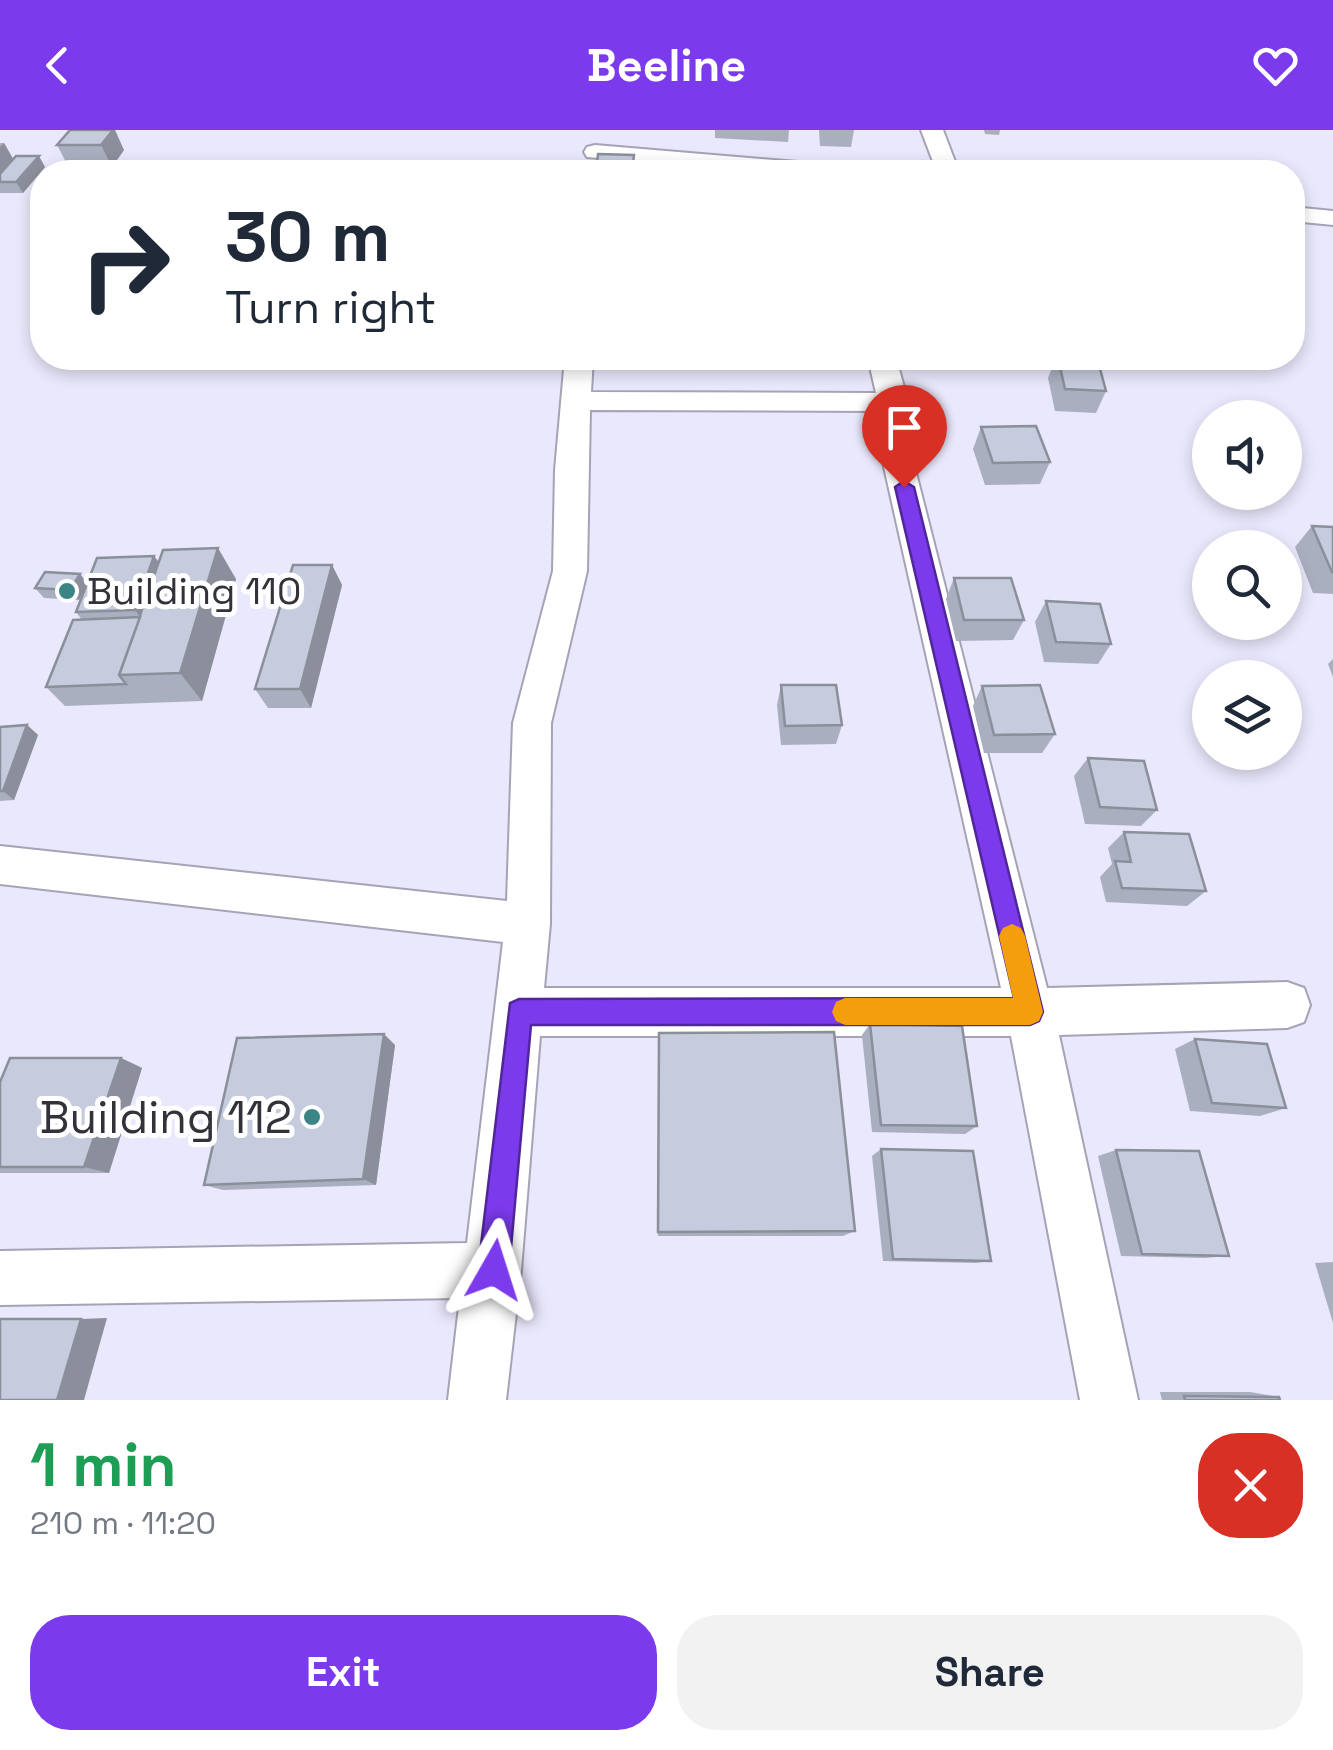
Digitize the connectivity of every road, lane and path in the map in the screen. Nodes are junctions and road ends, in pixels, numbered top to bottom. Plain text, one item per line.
1 (932, 130) edge
2 (595, 151) edge
3 (703, 160) edge
4 (943, 160) edge
5 (1305, 215) edge
6 (1333, 218) edge
7 (578, 370) edge
8 (885, 370) edge
9 (575, 401) junction
10 (893, 402) junction
11 (0, 865) edge
12 (528, 924) junction
13 (1287, 1005) dead end
14 (519, 1012) junction
15 (1030, 1012) junction
16 (494, 1270) junction
17 (0, 1278) edge
18 (477, 1400) edge
19 (1108, 1400) edge

1 - 4 street
2 - 3 street
5 - 6 street
7 - 9 street
8 - 10 street
9 - 10 street
9 - 12 street
10 - 15 street
11 - 12 street
12 - 14 street
13 - 15 street
14 - 15 street
14 - 16 street
15 - 19 street
16 - 17 street
16 - 18 street

